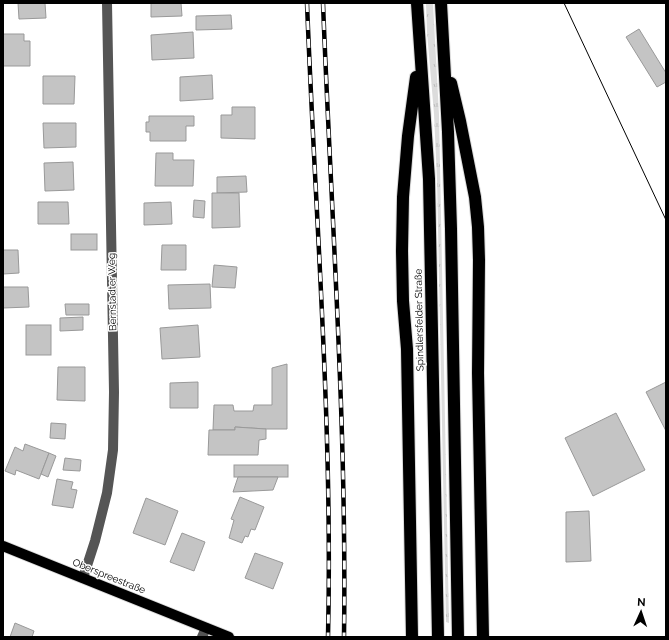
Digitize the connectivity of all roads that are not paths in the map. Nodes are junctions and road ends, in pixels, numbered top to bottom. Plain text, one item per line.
1 (107, 3) edge
2 (417, 3) edge
3 (441, 3) edge
4 (420, 52) junction
5 (444, 53) junction
6 (3, 546) edge
7 (83, 578) junction
8 (204, 632) edge
9 (438, 632) edge
10 (458, 634) edge
11 (213, 637) edge
12 (229, 637) edge
13 (412, 637) edge
14 (483, 637) edge

1 - 7 street, Bernstadter Weg
2 - 4 highway, Spindlersfelder Straße
3 - 5 highway
4 - 9 highway, Spindlersfelder Straße
4 - 13 highway
5 - 10 highway
5 - 14 highway
6 - 7 main road, Oberspreestraße
7 - 8 main road, Oberspreestraße
8 - 11 main road
8 - 12 main road, Oberspreestraße

